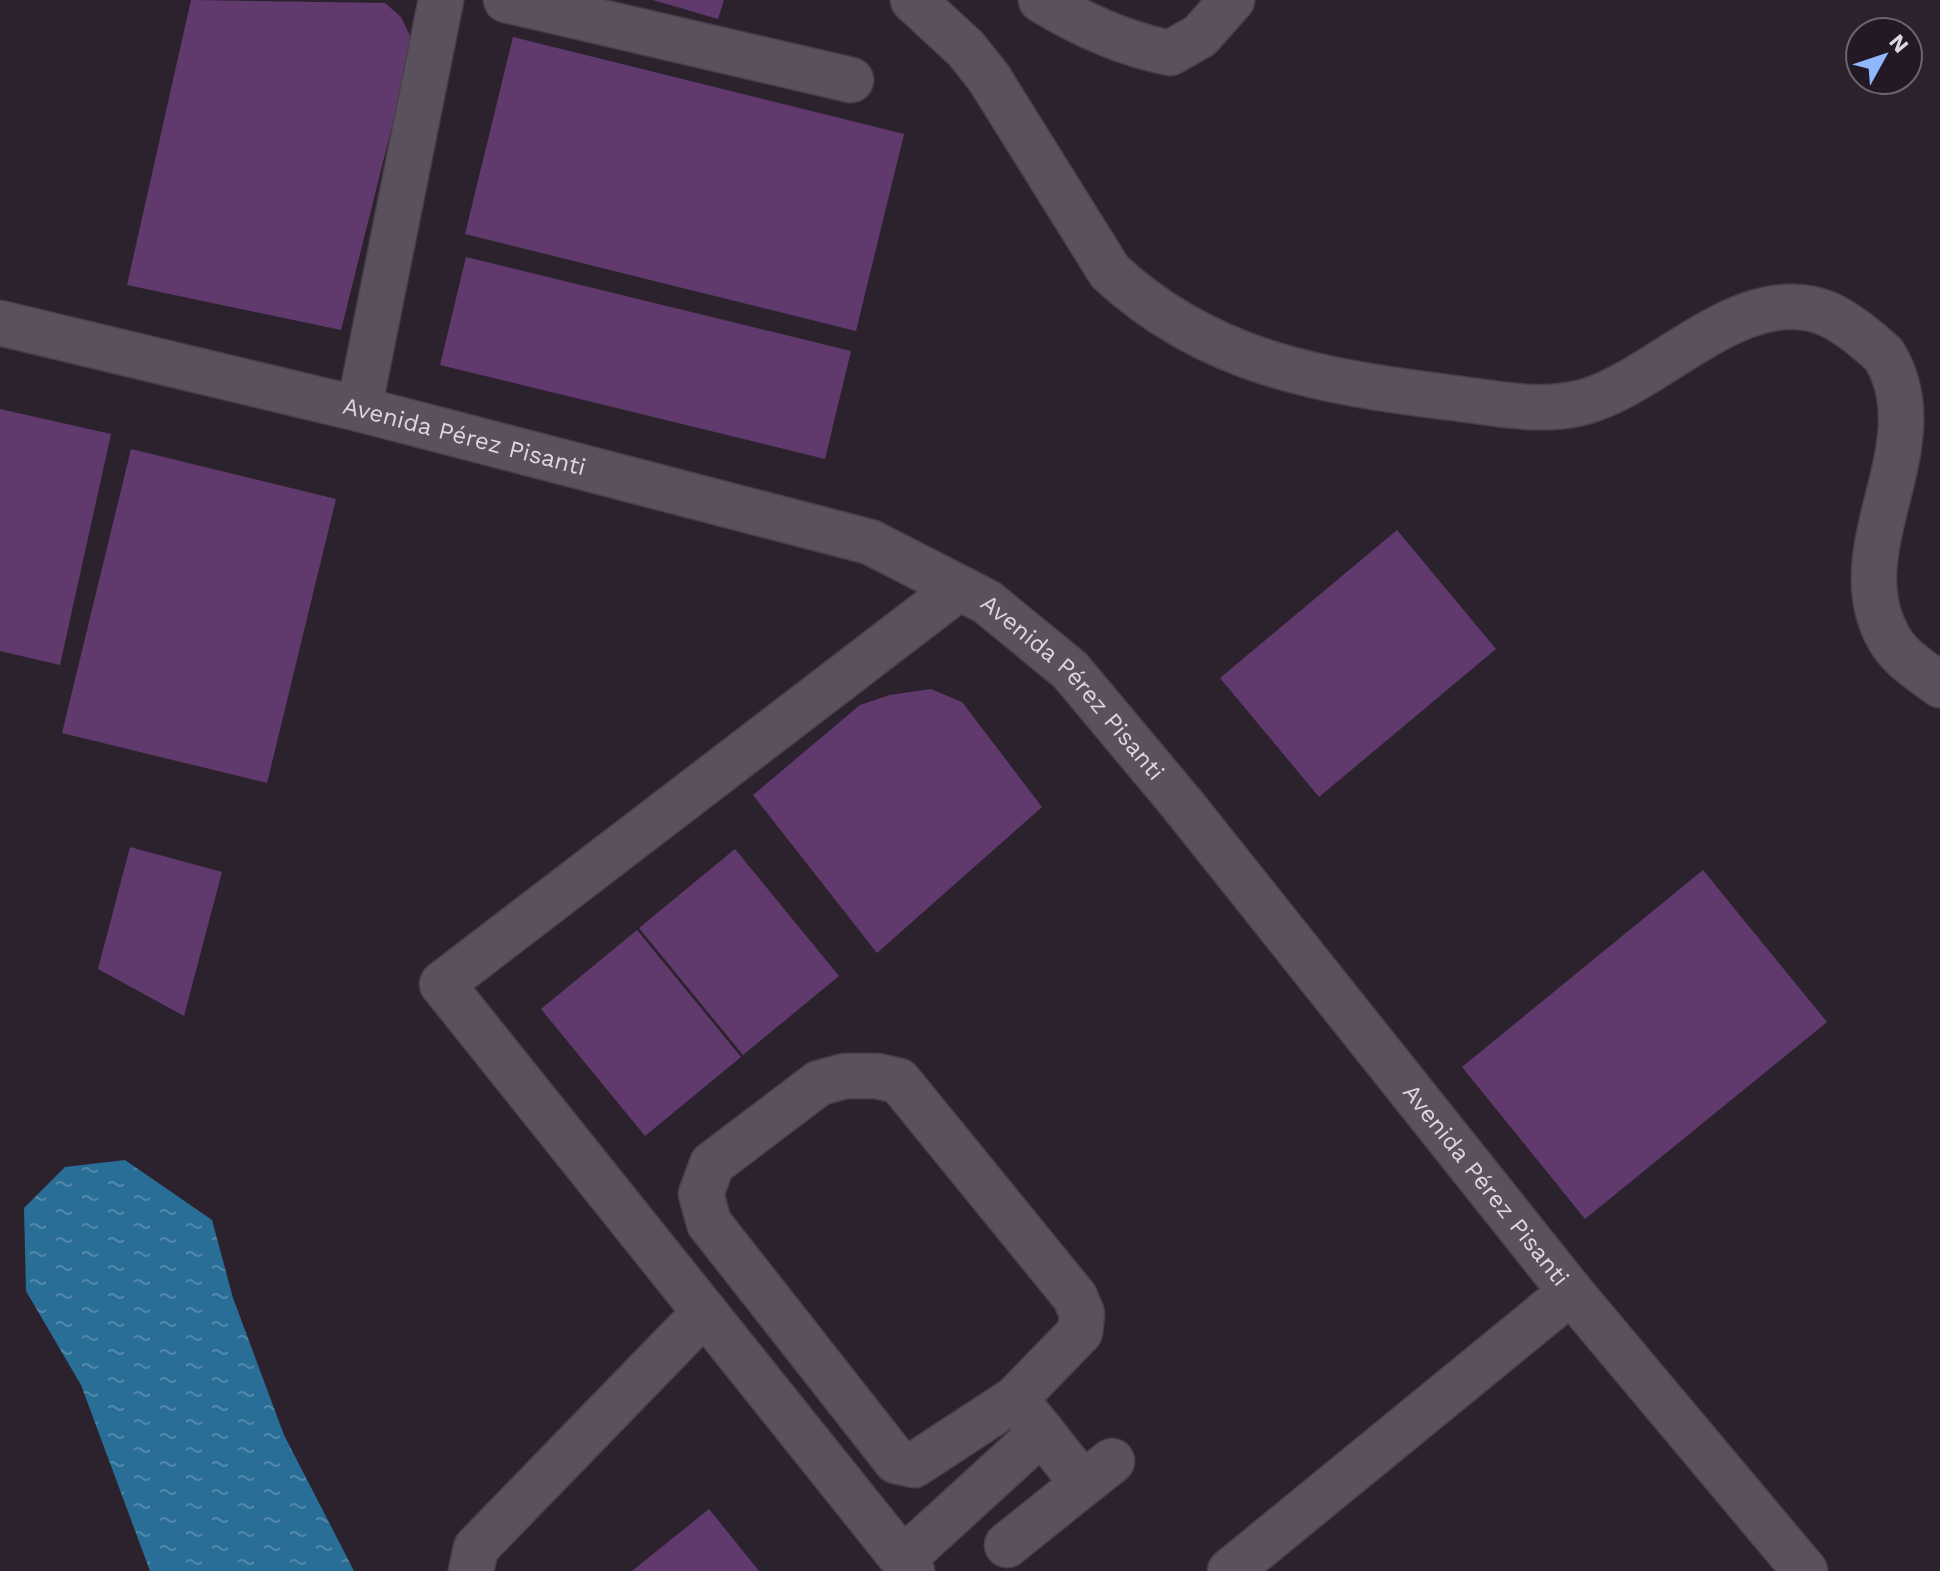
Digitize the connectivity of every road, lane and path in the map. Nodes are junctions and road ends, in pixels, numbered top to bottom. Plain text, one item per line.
1 (441, 0) edge
2 (506, 0) edge
3 (913, 0) edge
4 (1041, 0) edge
5 (1232, 0) edge
6 (851, 80) dead end
7 (0, 323) edge
8 (359, 409) junction
9 (959, 588) junction
10 (1940, 685) edge
11 (1571, 1292) junction
12 (705, 1312) junction
13 (1015, 1399) junction
14 (1042, 1432) junction
15 (1007, 1545) dead end
16 (907, 1565) edge
17 (471, 1571) edge
18 (1230, 1571) edge
19 (1805, 1571) edge

1 - 8 street
2 - 6 street
3 - 10 street
4 - 5 street
7 - 8 street, Avenida Pérez Pisanti
8 - 9 street, Avenida Pérez Pisanti
9 - 11 street, Avenida Pérez Pisanti
9 - 12 street
11 - 18 street
11 - 19 street, Avenida Pérez Pisanti
12 - 16 street
12 - 17 street
13 - 13 street
13 - 14 street
14 - 15 street
14 - 16 street

